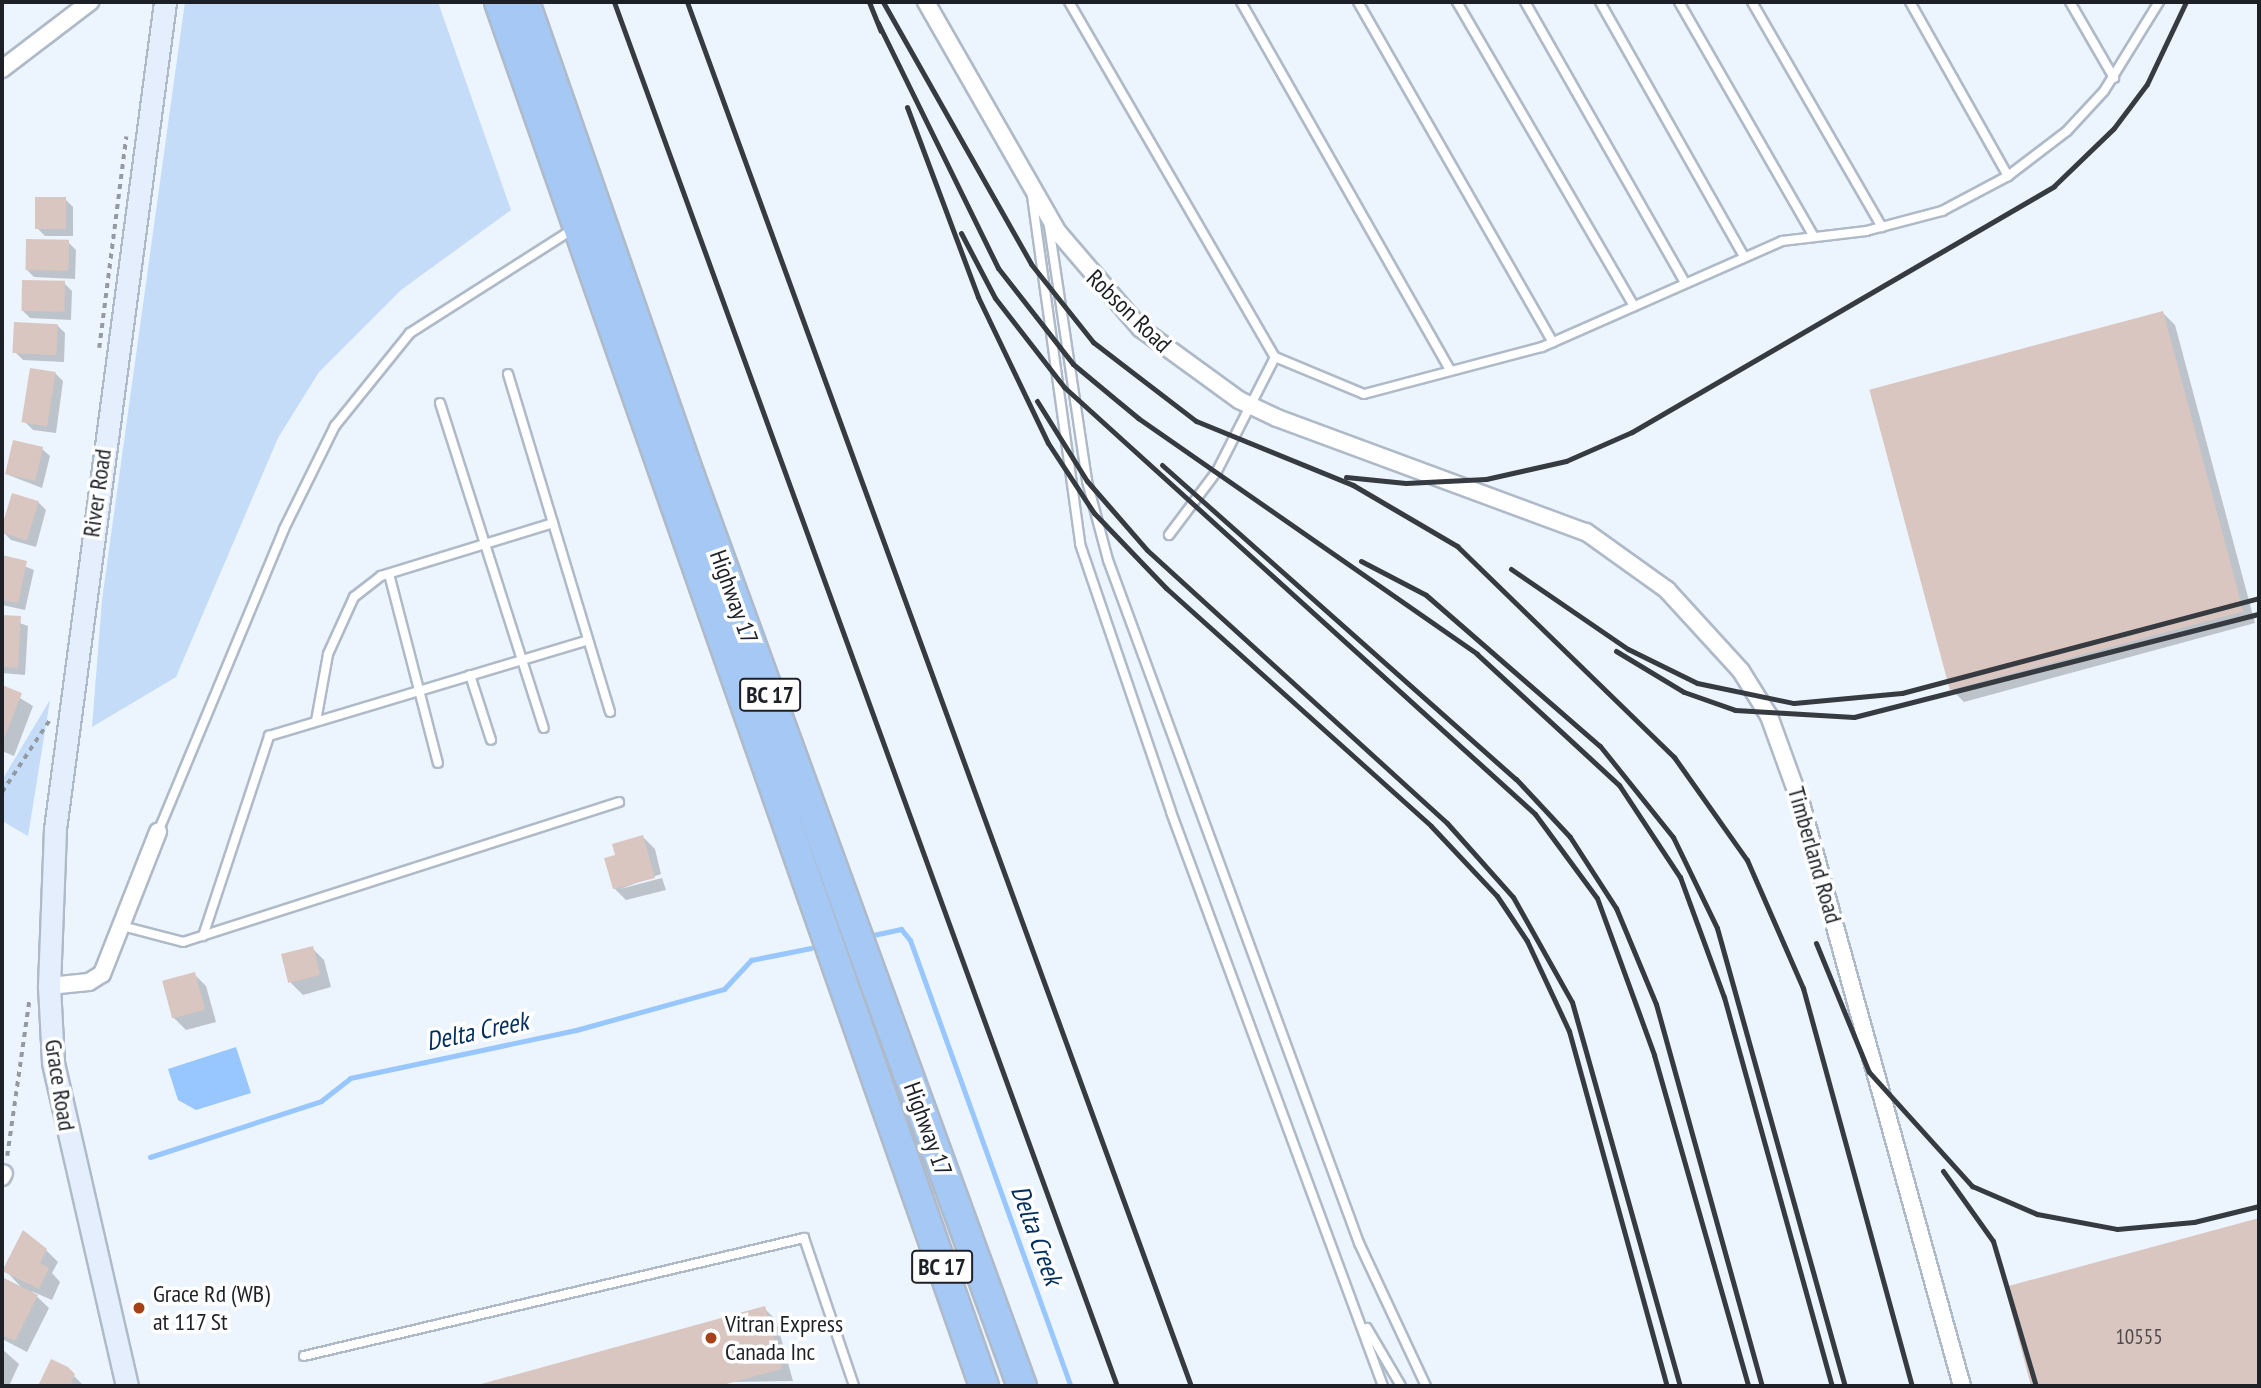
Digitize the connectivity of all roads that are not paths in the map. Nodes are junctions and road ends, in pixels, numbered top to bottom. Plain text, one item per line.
1 (90, 2) edge
2 (165, 2) edge
3 (499, 2) edge
4 (526, 2) edge
5 (926, 2) edge
6 (1069, 2) edge
7 (1241, 2) edge
8 (1359, 2) edge
9 (1457, 2) edge
10 (1525, 2) edge
11 (1600, 2) edge
12 (1679, 2) edge
13 (1752, 2) edge
14 (1909, 2) edge
15 (2070, 2) edge
16 (2158, 2) edge
17 (2, 69) edge
18 (2113, 78) junction
19 (2008, 176) junction
20 (1031, 186) junction
21 (1048, 214) junction
22 (576, 227) junction
23 (1882, 227) junction
24 (1814, 237) junction
25 (1744, 257) junction
26 (1685, 282) junction
27 (1634, 306) junction
28 (1553, 342) junction
29 (1275, 357) junction
30 (1449, 368) junction
31 (508, 374) dead end
32 (440, 403) dead end
33 (1249, 405) junction
34 (1455, 481) joint
35 (553, 523) junction
36 (1169, 535) dead end
37 (485, 544) junction
38 (389, 574) junction
39 (588, 639) junction
40 (522, 659) junction
41 (470, 675) junction
42 (423, 689) junction
43 (610, 712) dead end
44 (316, 721) junction
45 (544, 728) dead end
46 (491, 740) dead end
47 (438, 763) dead end
48 (619, 802) dead end
49 (158, 832) joint
50 (122, 926) junction
51 (203, 936) junction
52 (50, 986) junction
53 (1360, 1315) junction
54 (303, 1356) dead end
55 (127, 1386) edge
56 (854, 1386) edge
57 (984, 1386) edge
58 (1022, 1386) edge
59 (1383, 1386) edge
60 (1401, 1386) edge
61 (1426, 1386) edge
62 (1962, 1386) edge

1 - 17 street
2 - 52 street, River Road
3 - 22 highway, Highway 17 / BC 17
4 - 58 highway, Highway 17 / BC 17
5 - 20 street, Robson Road
6 - 29 lane
7 - 30 lane
8 - 28 lane
9 - 27 lane
10 - 26 lane
11 - 25 lane
12 - 24 lane
13 - 23 lane
14 - 19 lane
15 - 18 lane
16 - 18 lane
18 - 19 lane
19 - 23 lane
20 - 21 street, Robson Road
20 - 53 lane
21 - 33 street, Robson Road
21 - 61 lane
22 - 49 lane
22 - 57 highway, Highway 17 / BC 17
23 - 24 lane
24 - 25 lane
25 - 26 lane
26 - 27 lane
27 - 28 lane
28 - 30 lane
29 - 30 lane
29 - 33 lane
31 - 35 lane
32 - 37 lane
33 - 34 street, Robson Road
33 - 36 lane
34 - 62 street, Timberland Road
35 - 37 lane
35 - 39 lane
37 - 38 lane
37 - 40 lane
38 - 42 lane
38 - 44 lane
39 - 40 lane
39 - 43 lane
40 - 41 lane
40 - 45 lane
41 - 42 lane
41 - 46 lane
42 - 44 lane
42 - 47 lane
44 - 51 lane
48 - 51 lane
49 - 50 street
50 - 51 lane
50 - 52 street
52 - 55 street, Grace Road
53 - 59 lane
53 - 60 lane
54 - 56 lane

